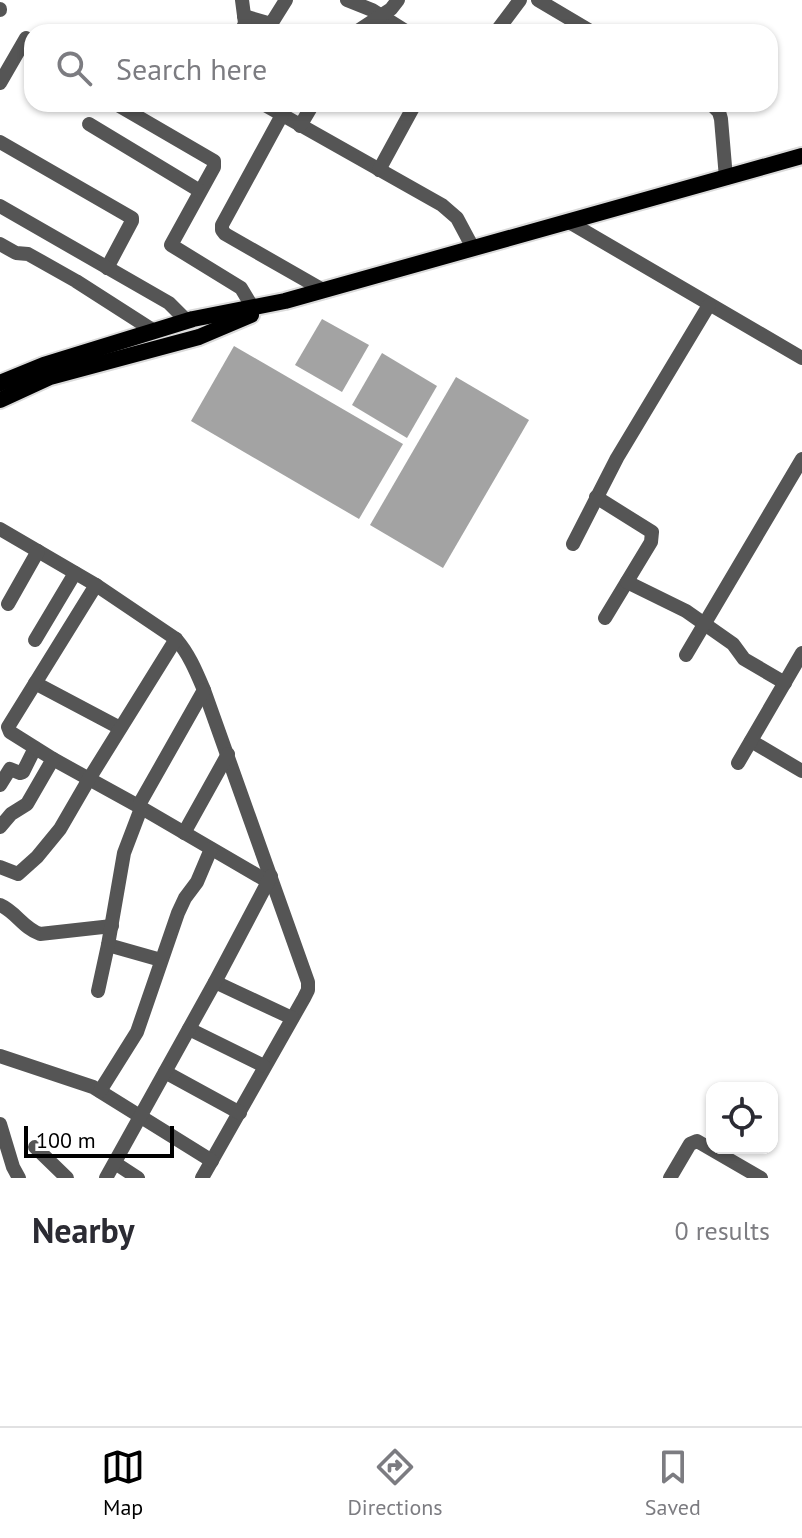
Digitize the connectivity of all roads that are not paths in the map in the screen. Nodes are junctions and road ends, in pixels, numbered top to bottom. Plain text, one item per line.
1 (242, 0) edge
2 (286, 0) edge
3 (347, 0) edge
4 (398, 0) edge
5 (520, 0) edge
6 (538, 0) edge
7 (244, 16) junction
8 (381, 16) junction
9 (245, 24) edge
10 (368, 24) edge
11 (394, 24) edge
12 (502, 24) edge
13 (578, 24) edge
14 (24, 41) edge
15 (0, 83) edge
16 (130, 112) edge
17 (277, 112) edge
18 (308, 112) edge
19 (411, 112) edge
20 (719, 112) edge
21 (282, 115) junction
22 (89, 124) dead end
23 (300, 126) junction
24 (0, 142) edge
25 (802, 156) edge
26 (379, 170) junction
27 (726, 178) junction
28 (200, 191) junction
29 (0, 206) edge
30 (569, 222) junction
31 (0, 244) edge
32 (473, 248) junction
33 (107, 268) junction
34 (323, 290) junction
35 (285, 301) junction
36 (709, 305) junction
37 (253, 308) junction
38 (187, 321) junction
39 (154, 331) junction
40 (802, 358) edge
41 (0, 383) edge
42 (0, 400) edge
43 (802, 459) edge
44 (596, 497) junction
45 (0, 529) edge
46 (573, 544) dead end
47 (38, 551) junction
48 (75, 573) junction
49 (627, 582) junction
50 (96, 585) junction
51 (8, 604) dead end
52 (605, 618) dead end
53 (705, 624) junction
54 (176, 639) junction
55 (35, 640) dead end
56 (802, 653) edge
57 (686, 655) dead end
58 (35, 683) junction
59 (785, 683) junction
60 (204, 690) junction
61 (120, 728) junction
62 (751, 741) junction
63 (35, 748) junction
64 (228, 754) junction
65 (53, 759) junction
66 (738, 763) dead end
67 (802, 771) edge
68 (89, 779) junction
69 (0, 785) edge
70 (140, 807) junction
71 (0, 827) edge
72 (184, 833) junction
73 (211, 849) junction
74 (0, 867) edge
75 (269, 879) junction
76 (0, 905) edge
77 (112, 926) junction
78 (108, 945) junction
79 (161, 960) junction
80 (215, 982) junction
81 (98, 991) dead end
82 (292, 1018) junction
83 (189, 1029) junction
84 (0, 1056) edge
85 (264, 1066) junction
86 (165, 1072) junction
87 (100, 1091) junction
88 (240, 1113) junction
89 (141, 1115) junction
90 (0, 1124) edge
91 (35, 1147) dead end
92 (212, 1161) junction
93 (115, 1163) junction
94 (19, 1178) edge
95 (67, 1178) edge
96 (106, 1178) edge
97 (138, 1178) edge
98 (202, 1178) edge
99 (670, 1178) edge
100 (761, 1178) edge

1 - 7 street
2 - 7 street
3 - 8 street
4 - 8 street
5 - 12 street
6 - 13 street
7 - 9 street
8 - 10 street
8 - 11 street
14 - 15 street
16 - 28 street
17 - 21 street
18 - 23 street
19 - 26 street
20 - 27 street
21 - 23 street
21 - 34 street
22 - 28 street
23 - 26 street
24 - 33 street
25 - 27 main road
26 - 32 street
27 - 30 main road
28 - 37 street
29 - 33 street
30 - 32 main road
30 - 36 street
31 - 39 street
32 - 34 main road
33 - 38 street
34 - 35 main road
35 - 37 main road
35 - 42 main road
36 - 40 street
36 - 44 street
37 - 38 main road
38 - 39 main road
39 - 41 main road
43 - 53 street
44 - 46 street
44 - 49 street
45 - 47 street
47 - 48 street
47 - 51 street
48 - 50 street
48 - 55 street
49 - 52 street
49 - 53 street
50 - 54 street
50 - 58 street
53 - 57 street
53 - 59 street
54 - 60 street
54 - 61 street
56 - 59 street
58 - 61 street
58 - 63 street
59 - 62 street
60 - 64 street
60 - 70 street
61 - 68 street
62 - 66 street
62 - 67 street
63 - 65 street
63 - 69 street
64 - 72 street
64 - 75 street
65 - 68 street
65 - 71 street
68 - 70 street
68 - 74 street
70 - 72 street
70 - 77 street
72 - 73 street
73 - 75 street
73 - 79 street
75 - 80 street
75 - 82 street
76 - 77 street
77 - 78 street
78 - 79 street
78 - 81 street
79 - 87 street
80 - 82 street
80 - 83 street
82 - 85 street
83 - 85 street
83 - 86 street
84 - 87 street
85 - 88 street
86 - 88 street
86 - 89 street
87 - 89 street
88 - 92 street
89 - 92 street
89 - 93 street
90 - 94 street
91 - 95 street
92 - 98 street
93 - 96 street
93 - 97 street
99 - 100 street

